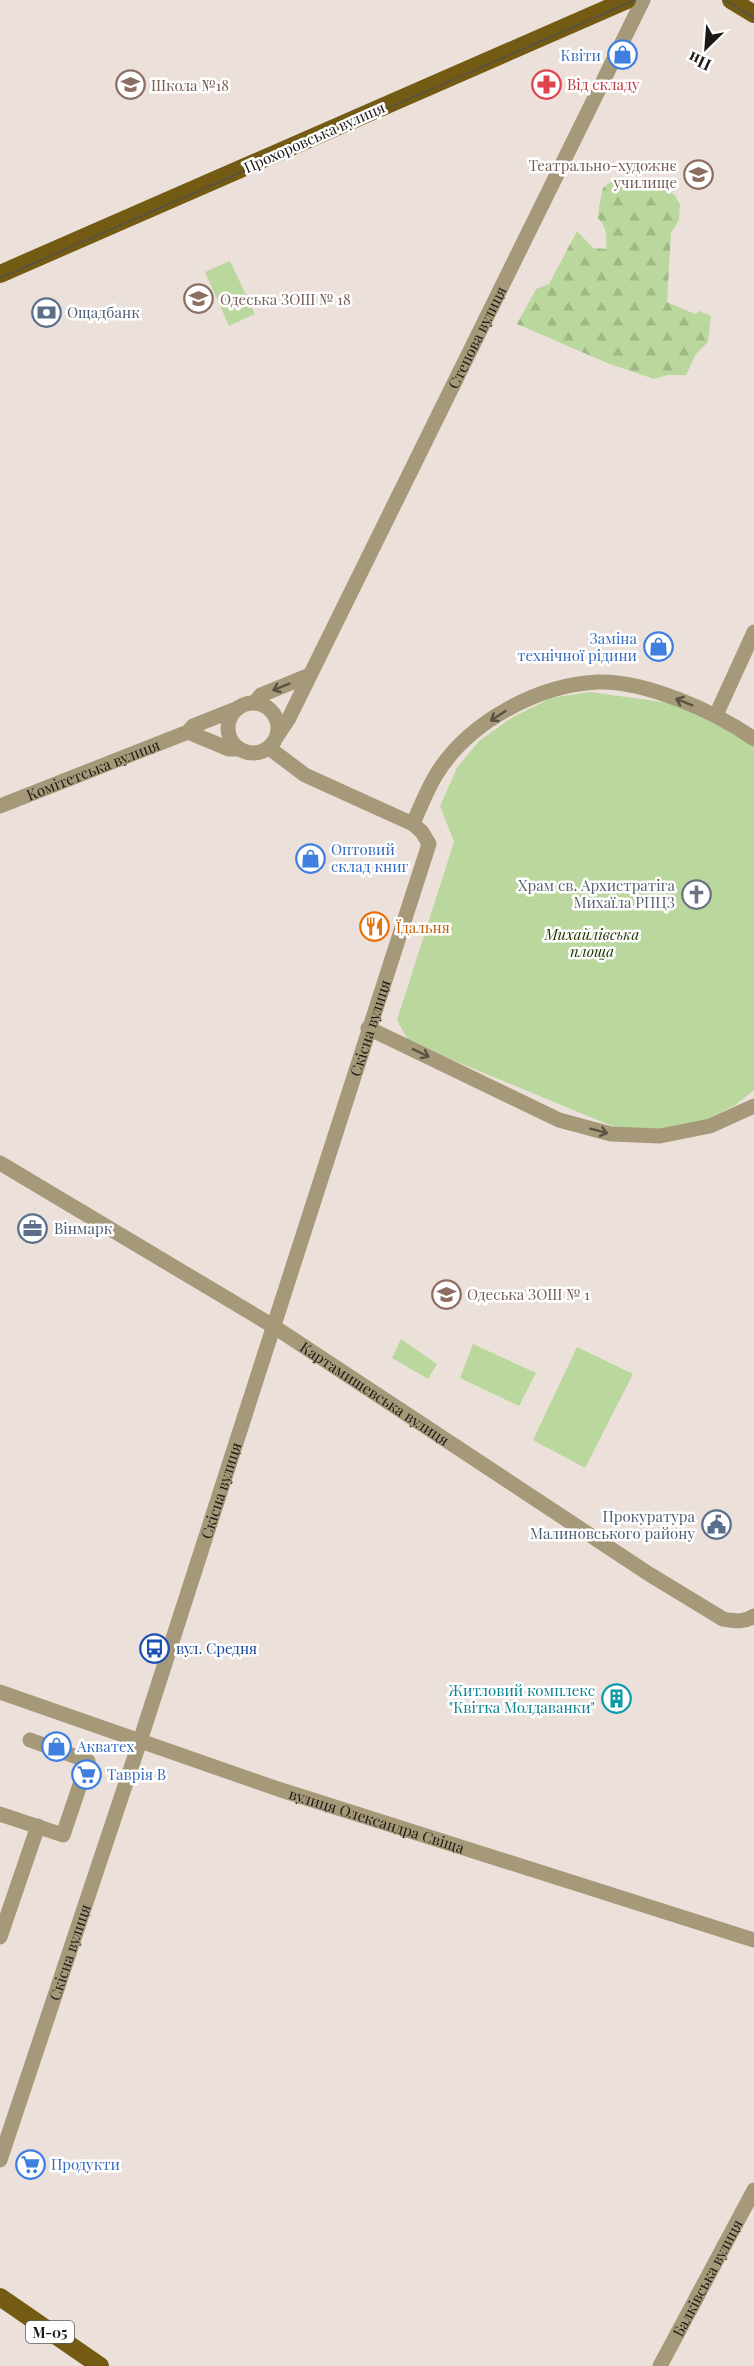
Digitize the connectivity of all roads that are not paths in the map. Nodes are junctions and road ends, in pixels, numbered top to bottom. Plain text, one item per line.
1 (627, 0) edge
2 (643, 0) edge
3 (731, 0) edge
4 (754, 14) edge
5 (0, 274) edge
6 (754, 632) edge
7 (310, 675) junction
8 (255, 702) junction
9 (236, 709) junction
10 (716, 715) junction
11 (188, 732) junction
12 (754, 739) edge
13 (273, 742) junction
14 (239, 749) junction
15 (0, 806) edge
16 (413, 824) junction
17 (368, 1028) junction
18 (754, 1106) edge
19 (0, 1163) edge
20 (273, 1326) junction
21 (751, 1618) edge
22 (0, 1692) edge
23 (30, 1740) dead end
24 (140, 1741) junction
25 (1, 1817) edge
26 (38, 1826) junction
27 (0, 1937) edge
28 (754, 1940) edge
29 (0, 2160) edge
30 (754, 2190) edge
31 (0, 2297) edge
32 (100, 2366) edge
33 (660, 2366) edge

1 - 5 main road, Прохоровська вулиця
2 - 7 street, Степова вулиця
3 - 4 main road
6 - 10 street
7 -> 8 street
7 - 13 street, Степова вулиця
8 - 9 street
8 - 13 street
9 - 11 street, Комітетська вулиця
9 - 14 street
10 - 12 street
10 -> 16 street
11 - 14 street
11 - 15 street, Комітетська вулиця
13 - 14 street
13 - 16 street
16 - 17 street, Cкісна вулиця
17 -> 18 street
17 - 20 street, Cкісна вулиця
19 - 20 street, Картамишевська вулиця
20 - 21 street, Картамишевська вулиця
20 - 24 street, Cкісна вулиця
22 - 24 street, вулиця Олександра Свіща
23 - 26 street
24 - 28 street, вулиця Олександра Свіща
24 - 29 street, Cкісна вулиця
25 - 26 street
26 - 27 street
30 - 33 street, Балківська вулиця
31 - 32 main road, М-05

